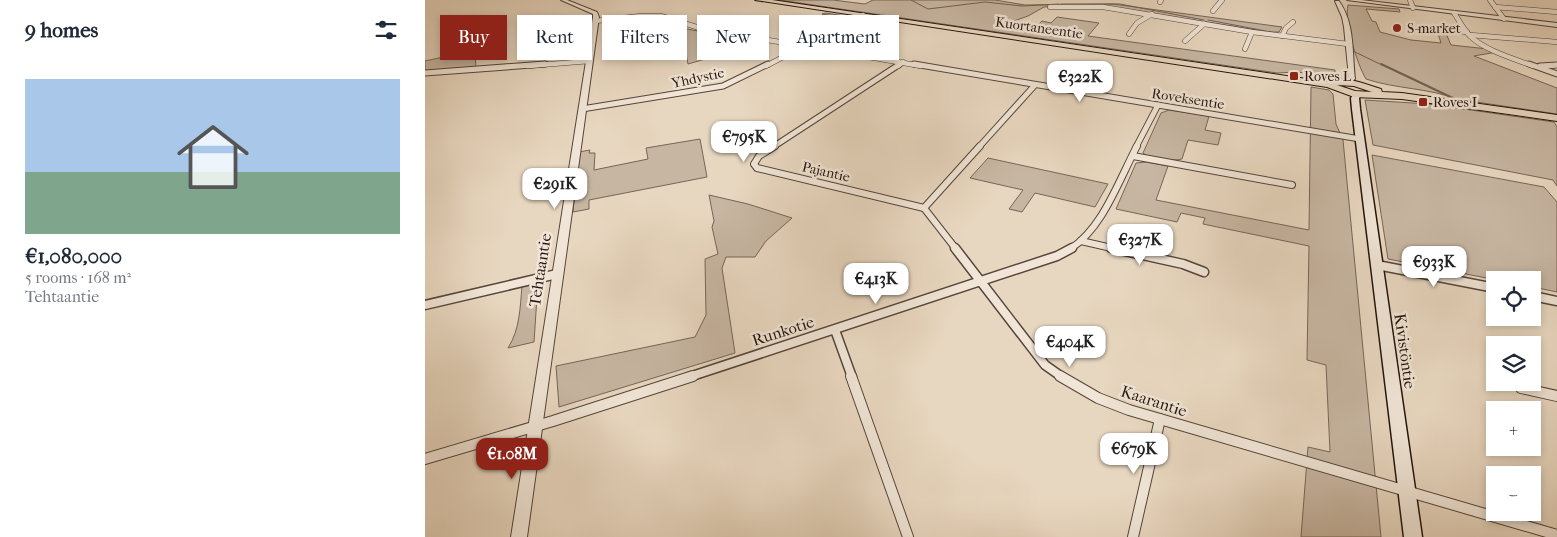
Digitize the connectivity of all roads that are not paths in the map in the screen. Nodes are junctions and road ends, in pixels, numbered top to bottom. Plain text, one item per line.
1 (563, 0) edge
2 (758, 0) edge
3 (1222, 0) edge
4 (1410, 0) edge
5 (1490, 0) edge
6 (1334, 1) edge
7 (1347, 3) edge
8 (1050, 7) dead end
9 (1495, 7) junction
10 (1413, 8) junction
11 (1213, 11) dead end
12 (1557, 12) edge
13 (1454, 13) junction
14 (1152, 14) junction
15 (856, 15) edge
16 (1504, 19) junction
17 (595, 21) junction
18 (899, 21) edge
19 (1293, 22) dead end
20 (1204, 24) junction
21 (1557, 25) edge
22 (1425, 28) dead end
23 (1252, 32) junction
24 (1129, 34) dead end
25 (1469, 34) junction
26 (1282, 36) junction
27 (1185, 41) dead end
28 (779, 42) edge
29 (1557, 42) edge
30 (1348, 44) junction
31 (1245, 49) dead end
32 (779, 59) edge
33 (891, 60) edge
34 (589, 61) junction
35 (903, 62) junction
36 (1557, 65) edge
37 (1538, 66) junction
38 (1351, 68) junction
39 (425, 73) edge
40 (1557, 74) edge
41 (1035, 85) junction
42 (1344, 86) junction
43 (1364, 91) junction
44 (1158, 106) junction
45 (582, 109) junction
46 (1356, 109) junction
47 (1557, 118) edge
48 (1360, 139) junction
49 (1133, 156) junction
50 (1292, 185) dead end
51 (924, 208) junction
52 (1081, 241) junction
53 (1377, 265) junction
54 (1204, 272) dead end
55 (557, 274) junction
56 (982, 282) junction
57 (1486, 286) edge
58 (1541, 298) edge
59 (1557, 301) edge
60 (425, 305) edge
61 (835, 330) junction
62 (1534, 391) edge
63 (1557, 396) edge
64 (1160, 419) junction
65 (535, 427) junction
66 (425, 459) edge
67 (1408, 492) junction
68 (1557, 535) edge
69 (519, 537) edge
70 (908, 537) edge
71 (1133, 537) edge
72 (1413, 537) edge

1 - 17 street
2 - 15 highway, Kuortaneentie
3 - 11 street
4 - 10 street
5 - 9 street
6 - 7 street
7 - 10 street
7 - 30 street
8 - 14 street
9 - 12 street
9 - 16 street
10 - 13 street
13 - 16 street
13 - 25 street
14 - 20 street
14 - 24 street
16 - 21 street
17 - 28 street, Roveksentie
17 - 34 street, Tehtaantie
18 - 42 highway, Kuortaneentie
19 - 26 street
20 - 23 street
20 - 27 street
22 - 25 street
23 - 26 street
23 - 31 street
25 - 29 street
25 - 37 street
26 - 30 street
30 - 38 street
32 - 45 street, Yhdystie
33 - 35 street, Roveksentie
34 - 39 street
34 - 45 street, Tehtaantie
35 - 41 street, Roveksentie
35 - 51 street, Pajantie
36 - 37 street
37 - 40 street
38 - 42 street
38 - 43 street
41 - 44 street, Roveksentie
41 - 51 street
42 - 43 highway, Kuortaneentie
42 - 46 main road, Kivistöntie
43 - 46 main road, Kivistöntie
43 - 47 highway
44 - 48 street, Roveksentie
44 - 49 street, Runkotie
45 - 55 street, Tehtaantie
46 - 48 main road, Kivistöntie
48 - 53 main road, Kivistöntie
49 - 50 street
49 - 52 street, Runkotie
51 - 56 street, Kaarantie
52 - 54 street
52 - 56 street, Runkotie
53 - 57 street
53 - 67 main road, Kivistöntie
55 - 60 street
55 - 65 street, Tehtaantie
56 - 61 street, Runkotie
56 - 64 street, Kaarantie
58 - 59 street
61 - 65 street, Runkotie
61 - 70 street
62 - 63 street
64 - 67 street, Kaarantie
64 - 71 street
65 - 66 street, Runkotie
65 - 69 street, Tehtaantie
67 - 68 street, Kaarantie
67 - 72 main road, Kivistöntie

